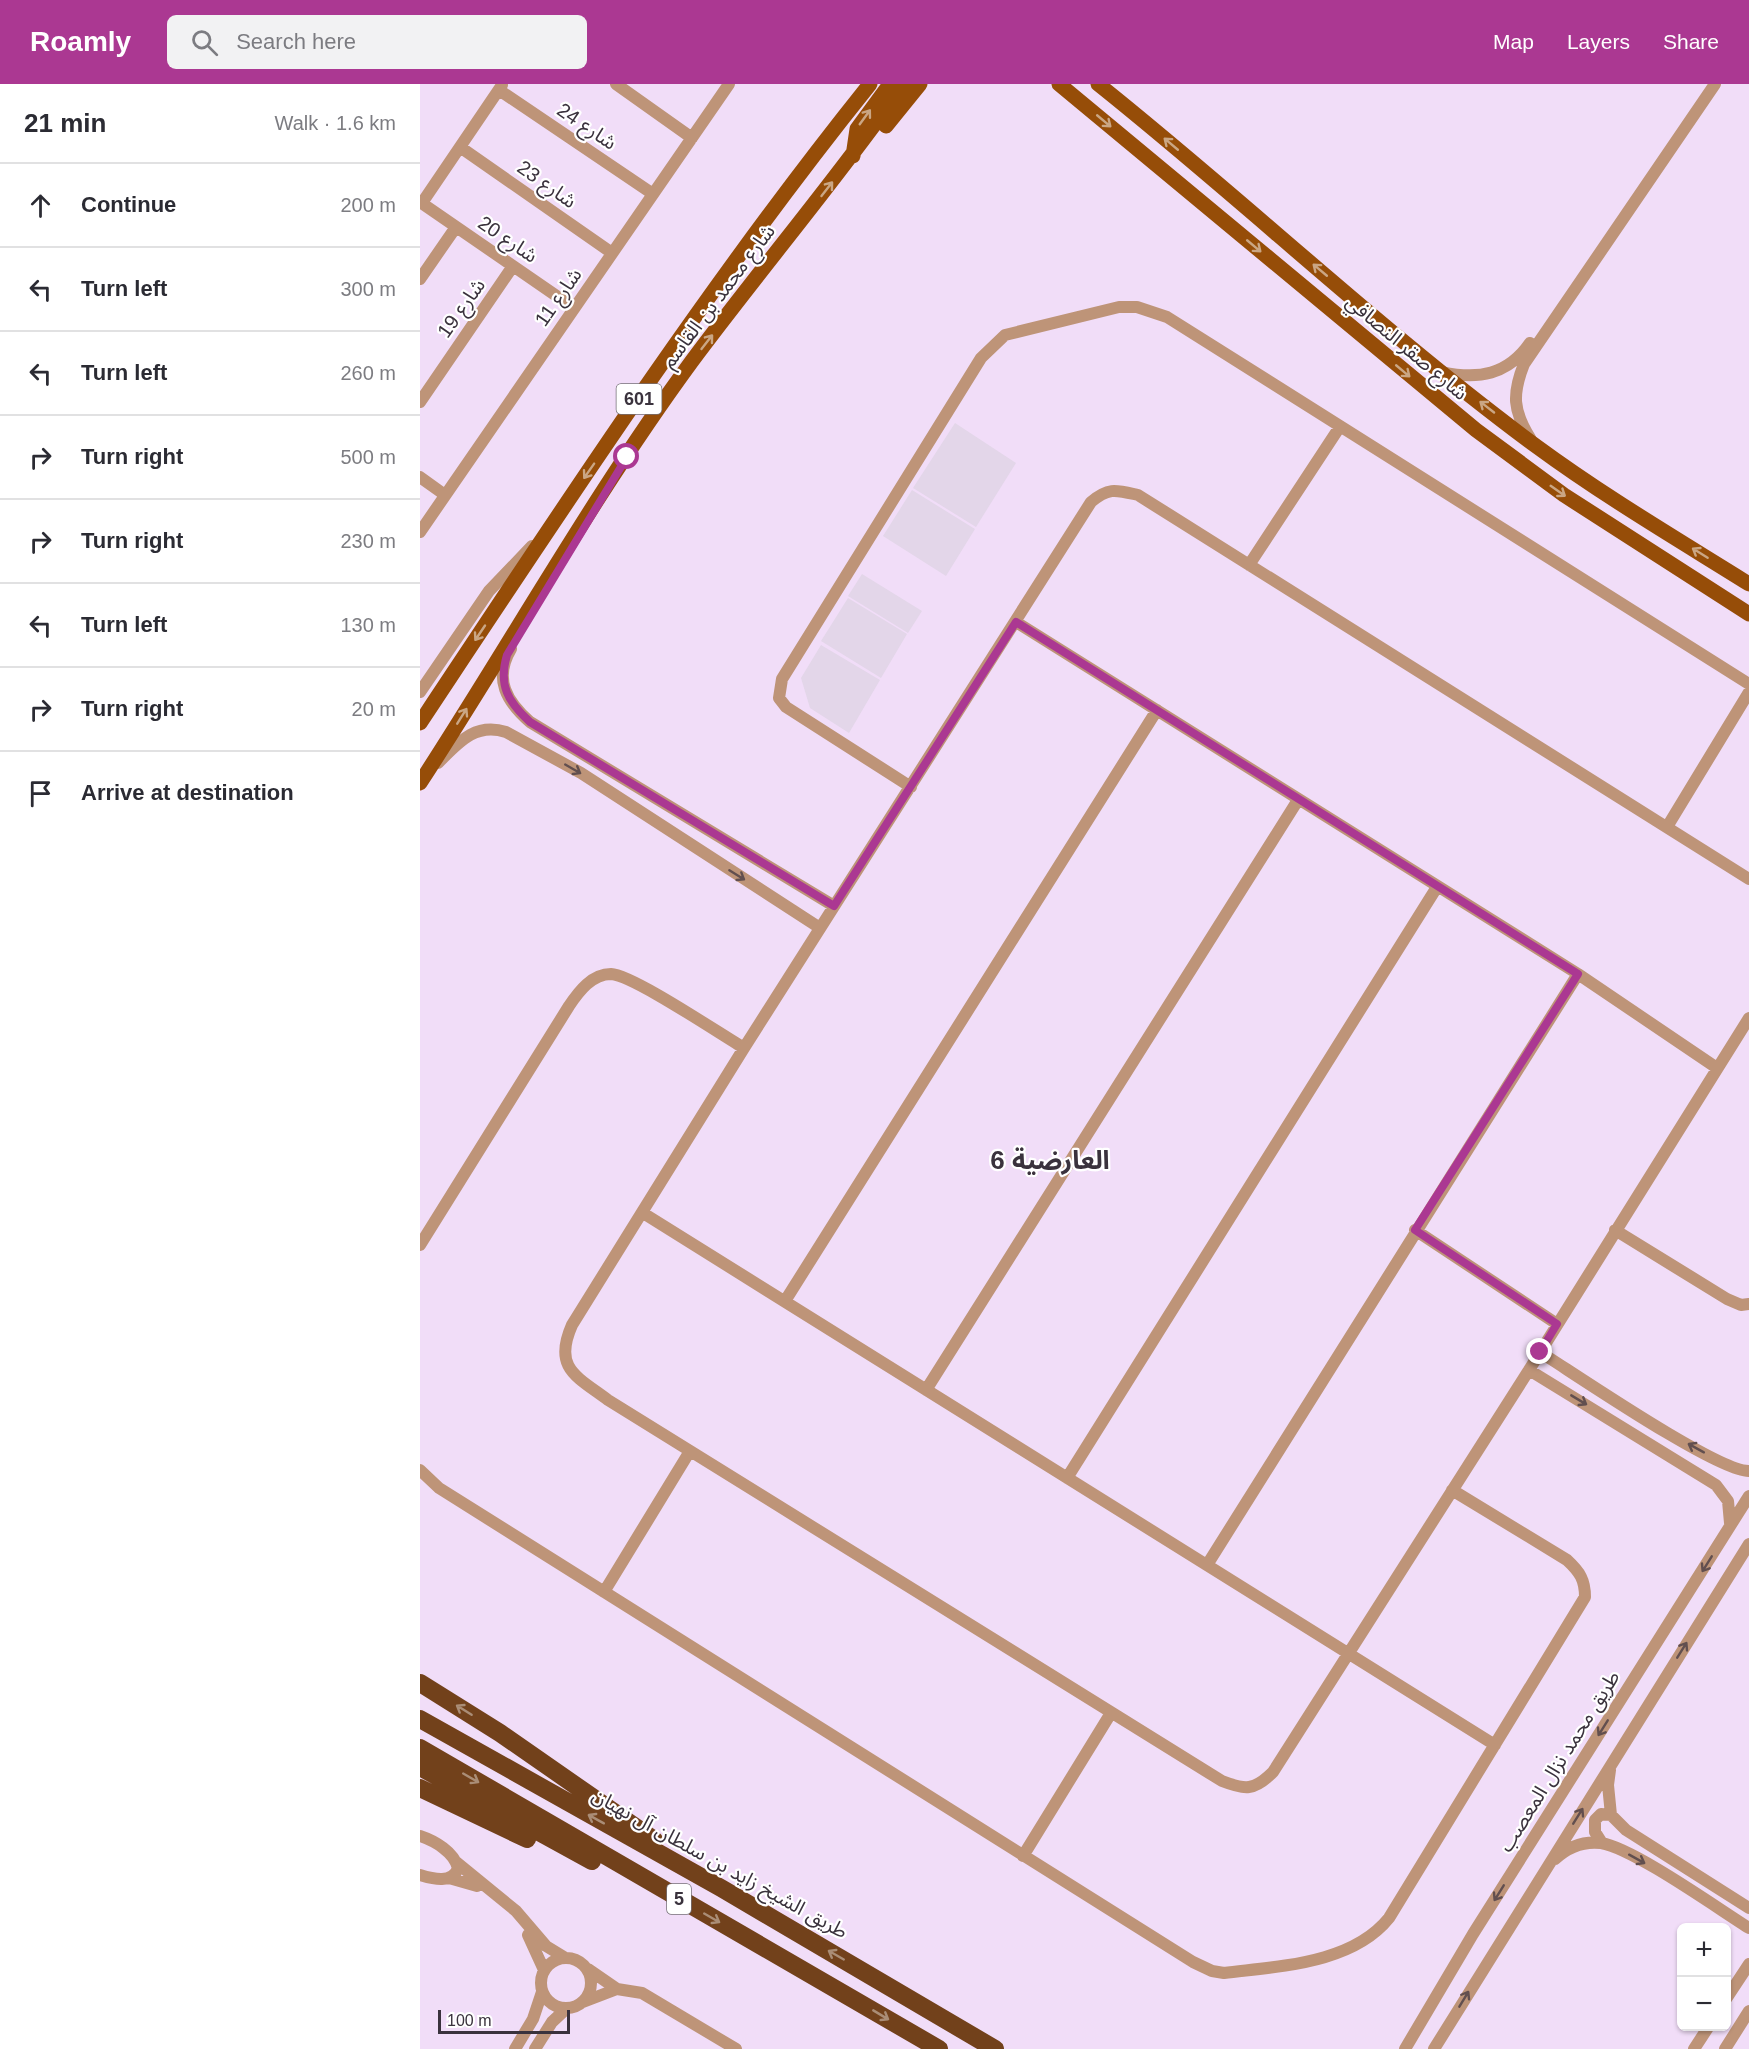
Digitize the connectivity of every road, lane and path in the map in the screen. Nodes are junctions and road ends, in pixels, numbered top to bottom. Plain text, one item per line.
1 (616, 84) edge
2 (729, 84) edge
3 (861, 84) edge
4 (870, 84) edge
5 (890, 84) edge
6 (904, 84) edge
7 (920, 84) edge
8 (1059, 84) edge
9 (1098, 84) edge
10 (1102, 84) edge
11 (1706, 84) edge
12 (1715, 84) edge
13 (501, 87) edge
14 (1121, 103) junction
15 (837, 125) junction
16 (692, 138) junction
17 (460, 147) junction
18 (853, 156) junction
19 (653, 194) junction
20 (421, 203) edge
21 (770, 213) junction
22 (456, 227) junction
23 (612, 253) junction
24 (513, 266) junction
25 (420, 279) edge
26 (574, 308) junction
27 (692, 362) junction
28 (1442, 372) junction
29 (420, 402) edge
30 (1339, 428) junction
31 (1534, 444) junction
32 (627, 457) junction
33 (420, 477) edge
34 (445, 495) junction
35 (551, 526) junction
36 (420, 532) edge
37 (1249, 565) junction
38 (1749, 584) edge
39 (1749, 614) edge
40 (1016, 622) junction
41 (1749, 684) edge
42 (420, 692) edge
43 (1749, 692) edge
44 (1157, 710) junction
45 (530, 722) junction
46 (420, 723) edge
47 (522, 740) junction
48 (423, 779) edge
49 (911, 787) junction
50 (1298, 800) junction
51 (1667, 827) junction
52 (1749, 879) edge
53 (1437, 887) junction
54 (834, 906) junction
55 (820, 928) junction
56 (1578, 974) junction
57 (1749, 1018) edge
58 (744, 1048) junction
59 (1717, 1068) junction
60 (643, 1213) junction
61 (1415, 1230) junction
62 (1615, 1230) junction
63 (420, 1245) edge
64 (785, 1301) junction
65 (1749, 1304) edge
66 (1557, 1324) junction
67 (1540, 1352) junction
68 (1529, 1370) junction
69 (927, 1390) junction
70 (1677, 1438) junction
71 (690, 1450) junction
72 (1667, 1453) junction
73 (420, 1470) edge
74 (1749, 1471) edge
75 (1067, 1478) junction
76 (1452, 1490) junction
77 (1749, 1496) edge
78 (1728, 1530) junction
79 (1749, 1544) edge
80 (1749, 1561) edge
81 (1207, 1565) junction
82 (1727, 1579) junction
83 (604, 1592) junction
84 (1349, 1654) junction
85 (420, 1683) edge
86 (1111, 1713) junction
87 (420, 1719) edge
88 (1495, 1745) junction
89 (420, 1748) edge
90 (1610, 1766) junction
91 (420, 1767) edge
92 (420, 1788) edge
93 (1611, 1815) junction
94 (420, 1836) edge
95 (1602, 1843) junction
96 (1023, 1856) junction
97 (584, 1858) junction
98 (456, 1862) junction
99 (1547, 1865) junction
100 (629, 1870) junction
101 (420, 1875) edge
102 (449, 1878) junction
103 (721, 1888) junction
104 (1749, 1908) edge
105 (1749, 1929) edge
106 (564, 1957) junction
107 (1749, 1964) edge
108 (544, 1970) junction
109 (588, 1970) junction
110 (617, 1989) junction
111 (1731, 1991) edge
112 (542, 1992) junction
113 (583, 2002) junction
114 (567, 2008) junction
115 (1430, 2009) junction
116 (1749, 2011) edge
117 (1706, 2031) edge
118 (1435, 2048) edge
119 (515, 2049) edge
120 (535, 2049) edge
121 (736, 2049) edge
122 (939, 2049) edge
123 (995, 2049) edge
124 (1405, 2049) edge
125 (1412, 2049) edge
126 (1694, 2049) edge
127 (1725, 2049) edge

1 - 16 street
2 - 16 street, شارع 11
3 - 15 main road
4 - 15 main road, شارع محمد بن القاسم / 601
18 -> 5 main road
6 - 18 main road, شارع محمد بن القاسم / 601
7 - 18 main road
8 -> 39 main road, شارع صقر النصافي
9 - 14 main road, شارع صقر النصافي
10 - 14 main road
11 - 28 street
12 - 31 street
13 - 17 street
13 - 19 street, شارع 24
28 -> 14 main road, شارع صقر النصافي
15 - 21 main road, شارع محمد بن القاسم / 601
16 - 19 street, شارع 11
17 - 20 street
17 - 23 street, شارع 23
27 -> 18 main road, شارع محمد بن القاسم / 601
19 - 23 street, شارع 11
20 - 22 street, شارع 20
21 - 27 main road
21 -> 35 main road, شارع محمد بن القاسم / 601
22 - 24 street, شارع 20
22 - 25 street
23 - 26 street, شارع 11
24 - 26 street, شارع 20
24 - 29 street, شارع 19
26 - 34 street, شارع 11
27 - 32 main road, شارع محمد بن القاسم / 601
31 -> 28 main road, شارع صقر النصافي
30 - 37 street
30 - 41 street
30 - 49 street
38 -> 31 main road, شارع صقر النصافي
32 - 45 street
48 -> 32 main road, شارع محمد بن القاسم / 601
33 - 34 street
34 - 36 street, شارع 11
35 - 42 street
35 -> 46 main road, شارع محمد بن القاسم / 601
37 - 40 street
37 - 51 street
40 - 44 street
40 - 49 street
43 - 51 street
44 - 50 street
44 - 64 street
45 - 47 street
45 - 54 street
47 - 48 street
47 -> 55 street
49 - 54 street
50 - 53 street
50 - 69 street
51 - 52 street
53 - 56 street
53 - 75 street
54 - 55 street
55 - 58 street
56 - 59 street
56 - 61 street
57 - 59 street
58 - 60 street
58 - 63 street
59 - 62 street
60 - 64 street
60 - 71 street
61 - 66 street
61 - 81 street
62 - 65 street
62 - 66 street
64 - 69 street
66 - 67 street
67 - 68 street
67 - 70 street
68 -> 72 street
68 - 76 street
69 - 75 street
70 - 72 street
74 -> 70 street
71 - 83 street
71 - 86 street
72 - 78 street
73 - 83 street
75 - 81 street
76 - 84 street
76 - 88 street
77 - 78 street, طريق محمد نزال المعصب
78 -> 115 street, طريق محمد نزال المعصب
79 - 82 street
80 - 82 street
81 - 84 street
90 -> 82 street
83 - 96 street
84 - 86 street
84 - 88 street
103 -> 85 highway
86 - 96 street
103 -> 87 highway, طريق الشيخ زايد بن سلطان آل نهيان / 5
88 - 96 street
89 -> 100 highway, 5
90 - 93 street
99 -> 90 street
91 - 97 highway
92 - 97 highway
93 - 95 street
93 - 104 street
94 - 98 street
95 - 99 street
95 -> 105 street
97 - 100 highway
98 - 102 street
98 - 106 street
118 -> 99 street
100 -> 122 highway, 5
101 - 102 street
102 - 108 street
123 -> 103 highway, طريق الشيخ زايد بن سلطان آل نهيان / 5
106 - 108 street
106 - 109 street
107 - 111 street
108 - 112 street
109 - 110 street
109 - 113 street
110 - 113 street
110 - 121 street
112 - 114 street
112 - 119 street
113 - 114 street
114 - 120 street
115 - 124 street, طريق محمد نزال المعصب
115 - 125 street
116 - 127 street
117 - 126 street

